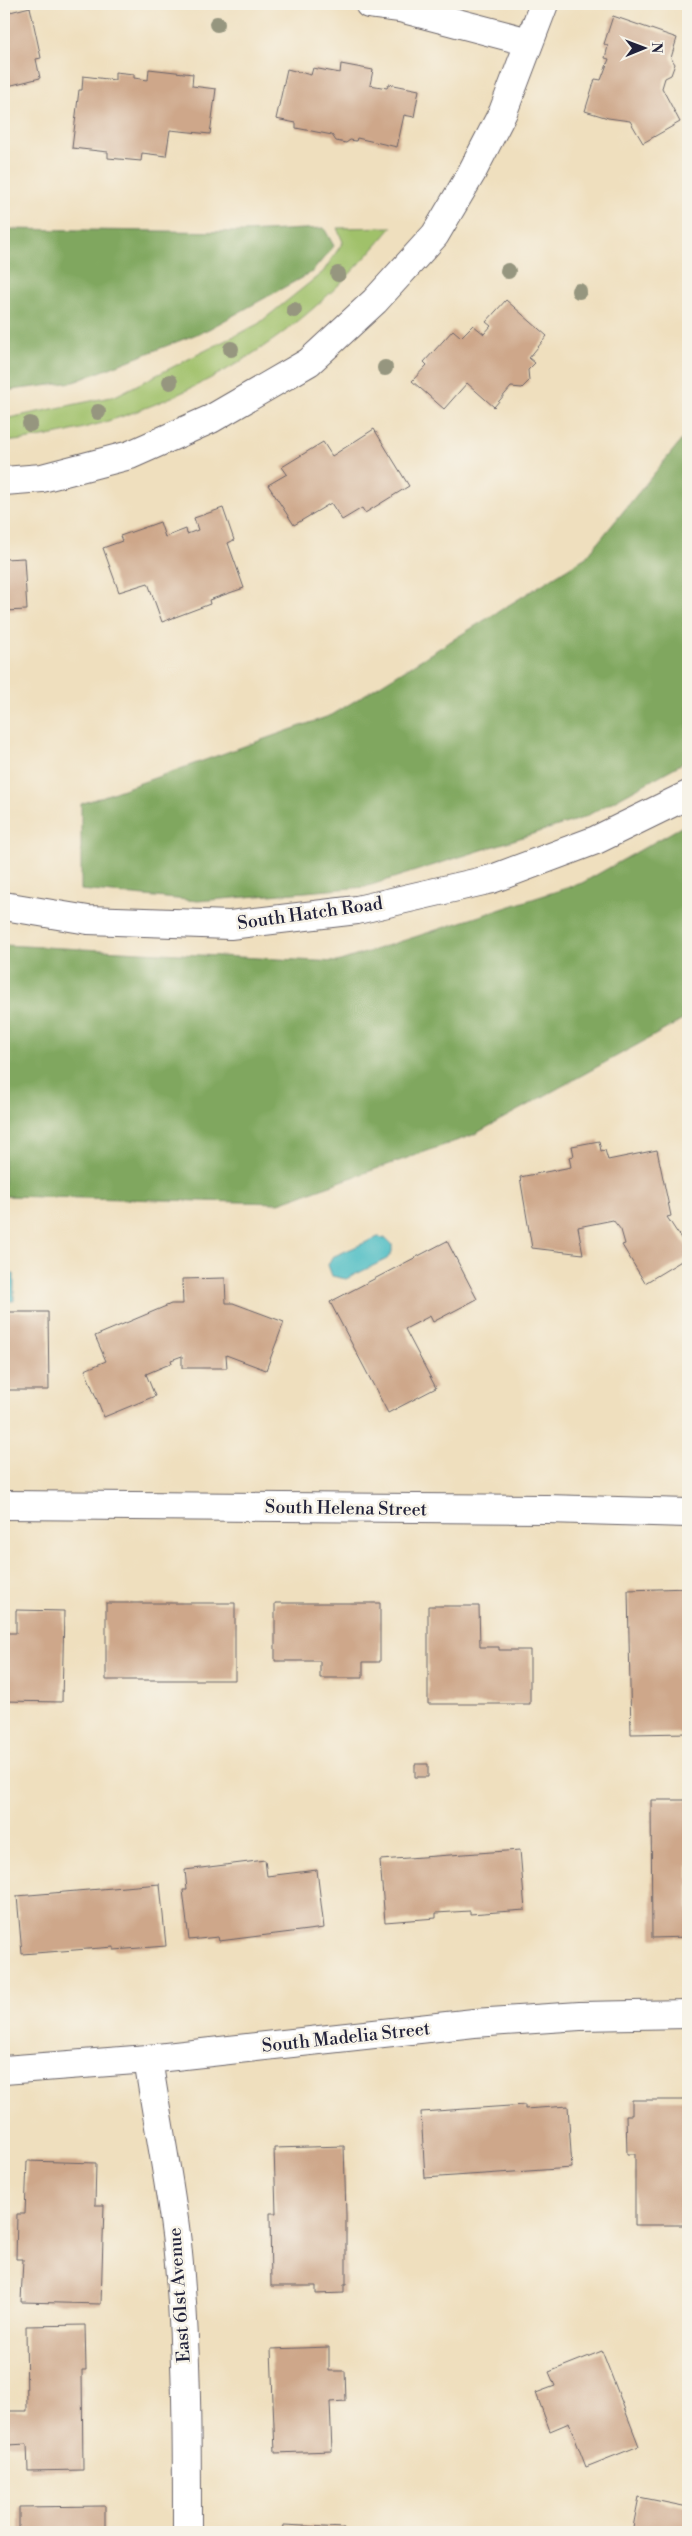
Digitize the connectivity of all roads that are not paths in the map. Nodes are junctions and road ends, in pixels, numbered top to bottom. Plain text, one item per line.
1 (369, 4) edge
2 (544, 4) edge
3 (529, 42) junction
4 (4, 481) edge
5 (688, 795) edge
6 (4, 906) edge
7 (4, 1505) edge
8 (688, 1513) edge
9 (688, 2014) edge
10 (148, 2059) junction
11 (4, 2070) edge
12 (187, 2532) edge

1 - 3 street
2 - 3 street
3 - 4 street
5 - 6 street, South Hatch Road
7 - 8 street, South Helena Street
9 - 10 street, South Madelia Street
10 - 11 street, South Madelia Street
10 - 12 street, East 61st Avenue

